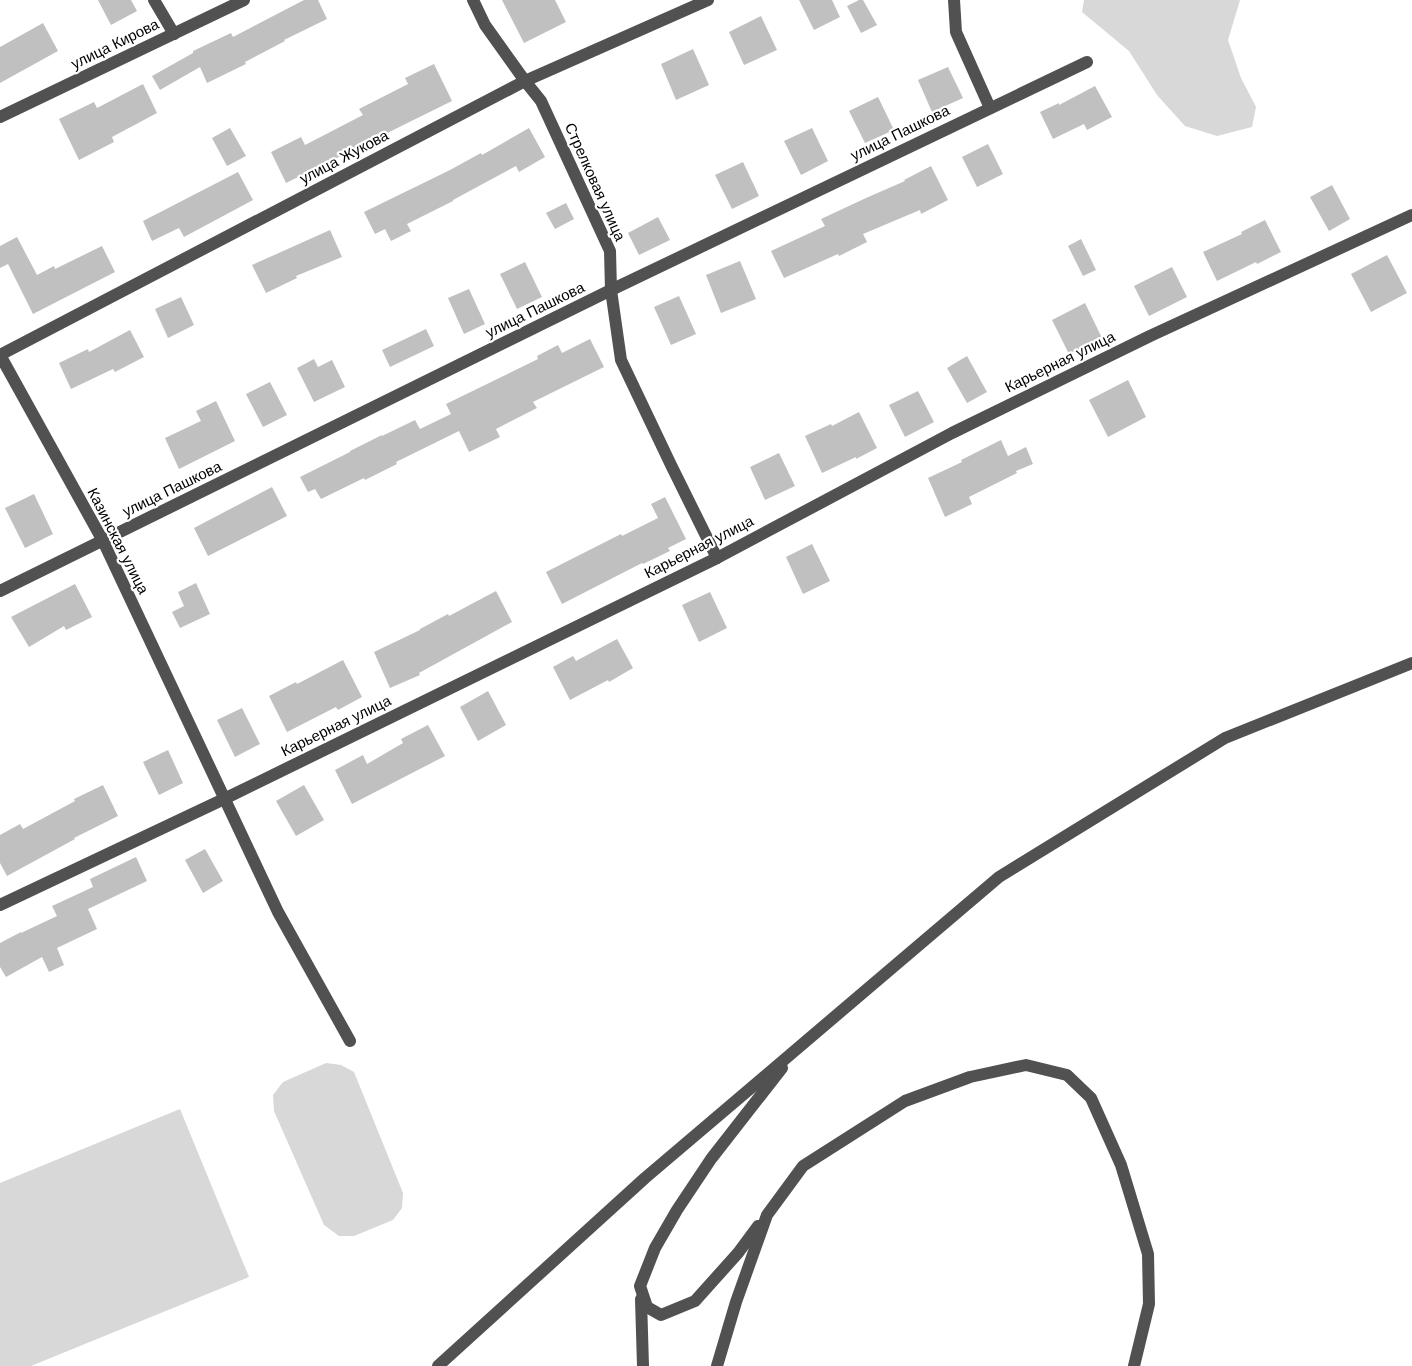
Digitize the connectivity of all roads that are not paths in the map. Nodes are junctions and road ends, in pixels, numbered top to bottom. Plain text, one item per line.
1 (154, 0) edge
2 (244, 0) edge
3 (473, 0) edge
4 (708, 0) edge
5 (954, 0) edge
6 (174, 34) junction
7 (1086, 62) dead end
8 (525, 81) junction
9 (990, 108) junction
10 (0, 117) edge
11 (1412, 215) edge
12 (611, 290) junction
13 (0, 355) edge
14 (103, 541) junction
15 (717, 558) junction
16 (0, 591) edge
17 (1412, 663) edge
18 (224, 800) junction
19 (0, 906) edge
20 (350, 1042) dead end
21 (800, 1047) junction
22 (766, 1215) junction
23 (640, 1286) junction
24 (438, 1366) edge
25 (643, 1366) edge
26 (716, 1366) edge
27 (1134, 1366) edge

1 - 6 street
2 - 6 street, улица Кирова
3 - 8 street, Стрелковая улица
4 - 8 street, улица Жукова
5 - 9 street
6 - 10 street, улица Кирова
7 - 9 street, улица Пашкова
8 - 12 street, Стрелковая улица
8 - 13 street, улица Жукова
9 - 12 street, улица Пашкова
11 - 15 street, Карьерная улица
12 - 14 street, улица Пашкова
12 - 15 street, Стрелковая улица
13 - 14 street, Казинская улица
14 - 16 street, улица Пашкова
14 - 18 street, Казинская улица
15 - 18 street, Карьерная улица
17 - 21 street
18 - 19 street, Карьерная улица
18 - 20 street, Казинская улица
21 - 23 street
21 - 24 street
22 - 23 street
22 - 26 street
22 - 27 street
23 - 25 street

